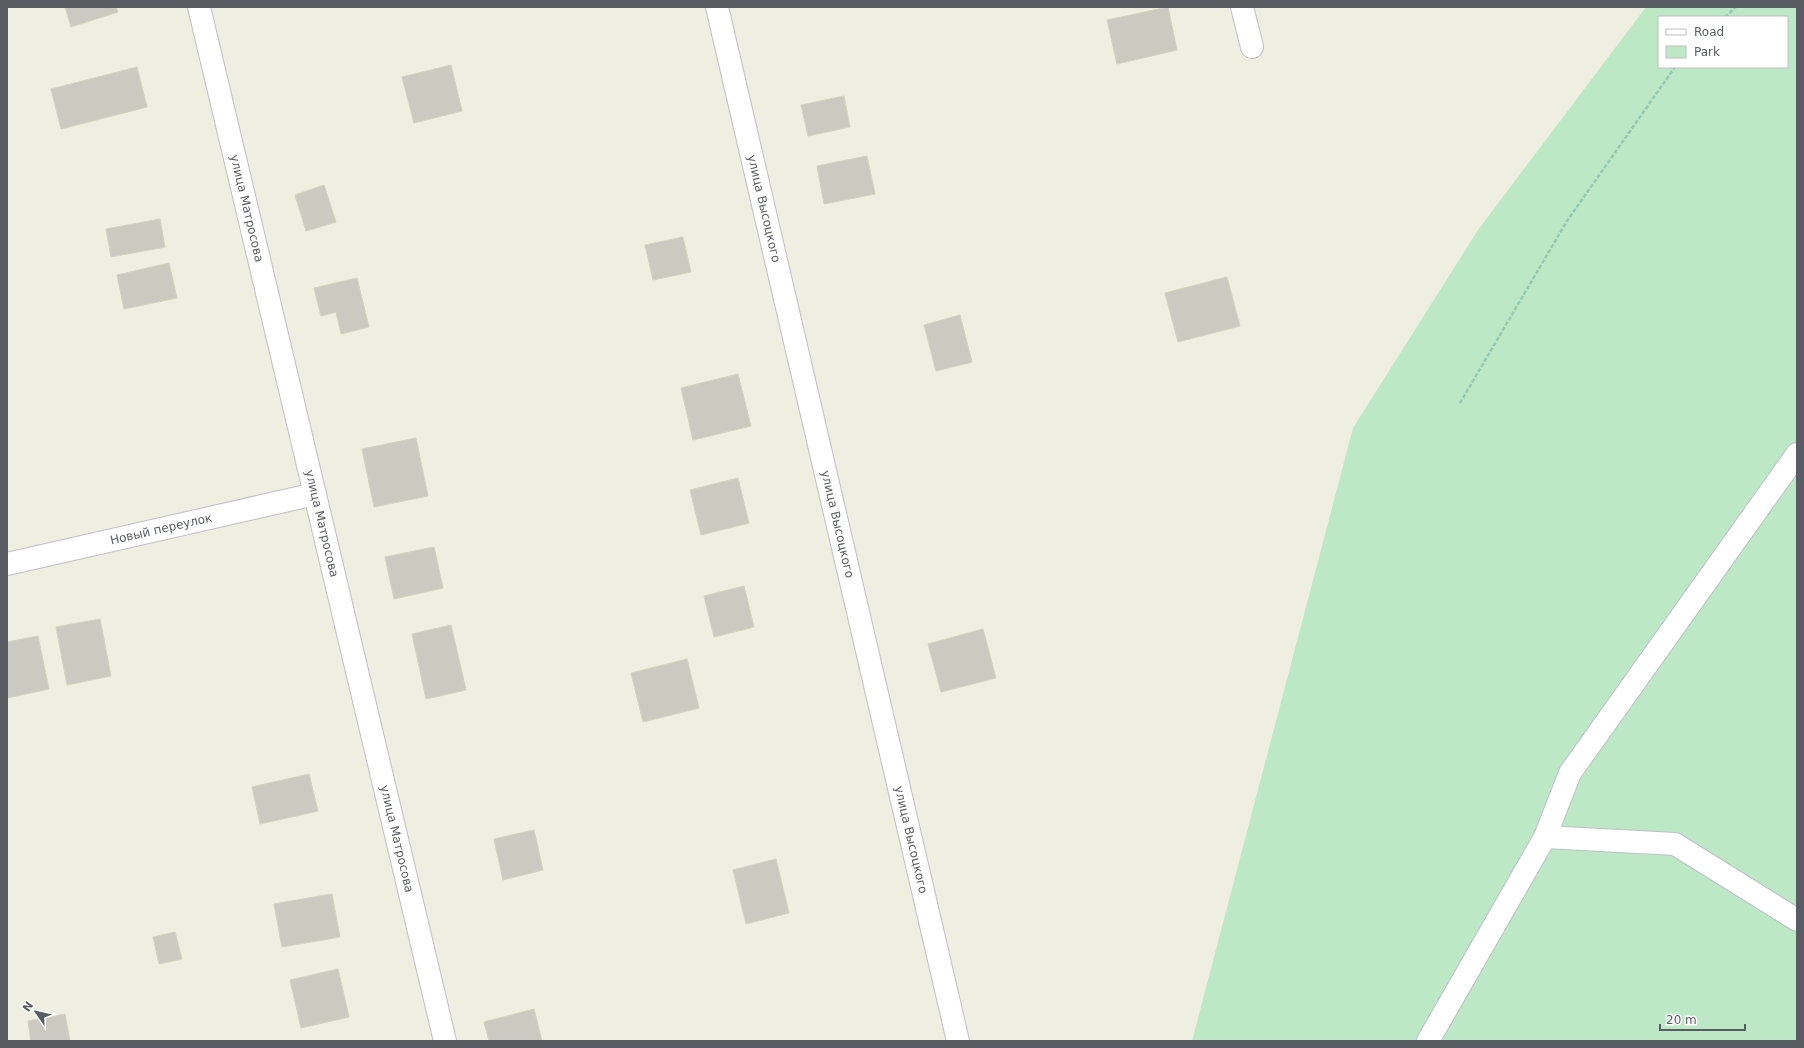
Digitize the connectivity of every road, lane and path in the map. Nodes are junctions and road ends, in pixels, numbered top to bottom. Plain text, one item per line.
1 (200, 7) edge
2 (717, 7) edge
3 (1242, 7) edge
4 (1736, 7) edge
5 (1726, 16) edge
6 (1252, 47) dead end
7 (1674, 68) edge
8 (1460, 403) dead end
9 (1797, 454) edge
10 (315, 494) junction
11 (7, 564) edge
12 (1545, 838) junction
13 (1796, 918) edge
14 (444, 1041) edge
15 (958, 1041) edge
16 (1428, 1041) edge

1 - 10 street, улица Матросова
2 - 15 street, улица Высоцкого
3 - 6 street
4 - 5 path
7 - 8 path
9 - 12 street
10 - 11 street, Новый переулок
10 - 14 street, улица Матросова
12 - 13 street
12 - 16 street

